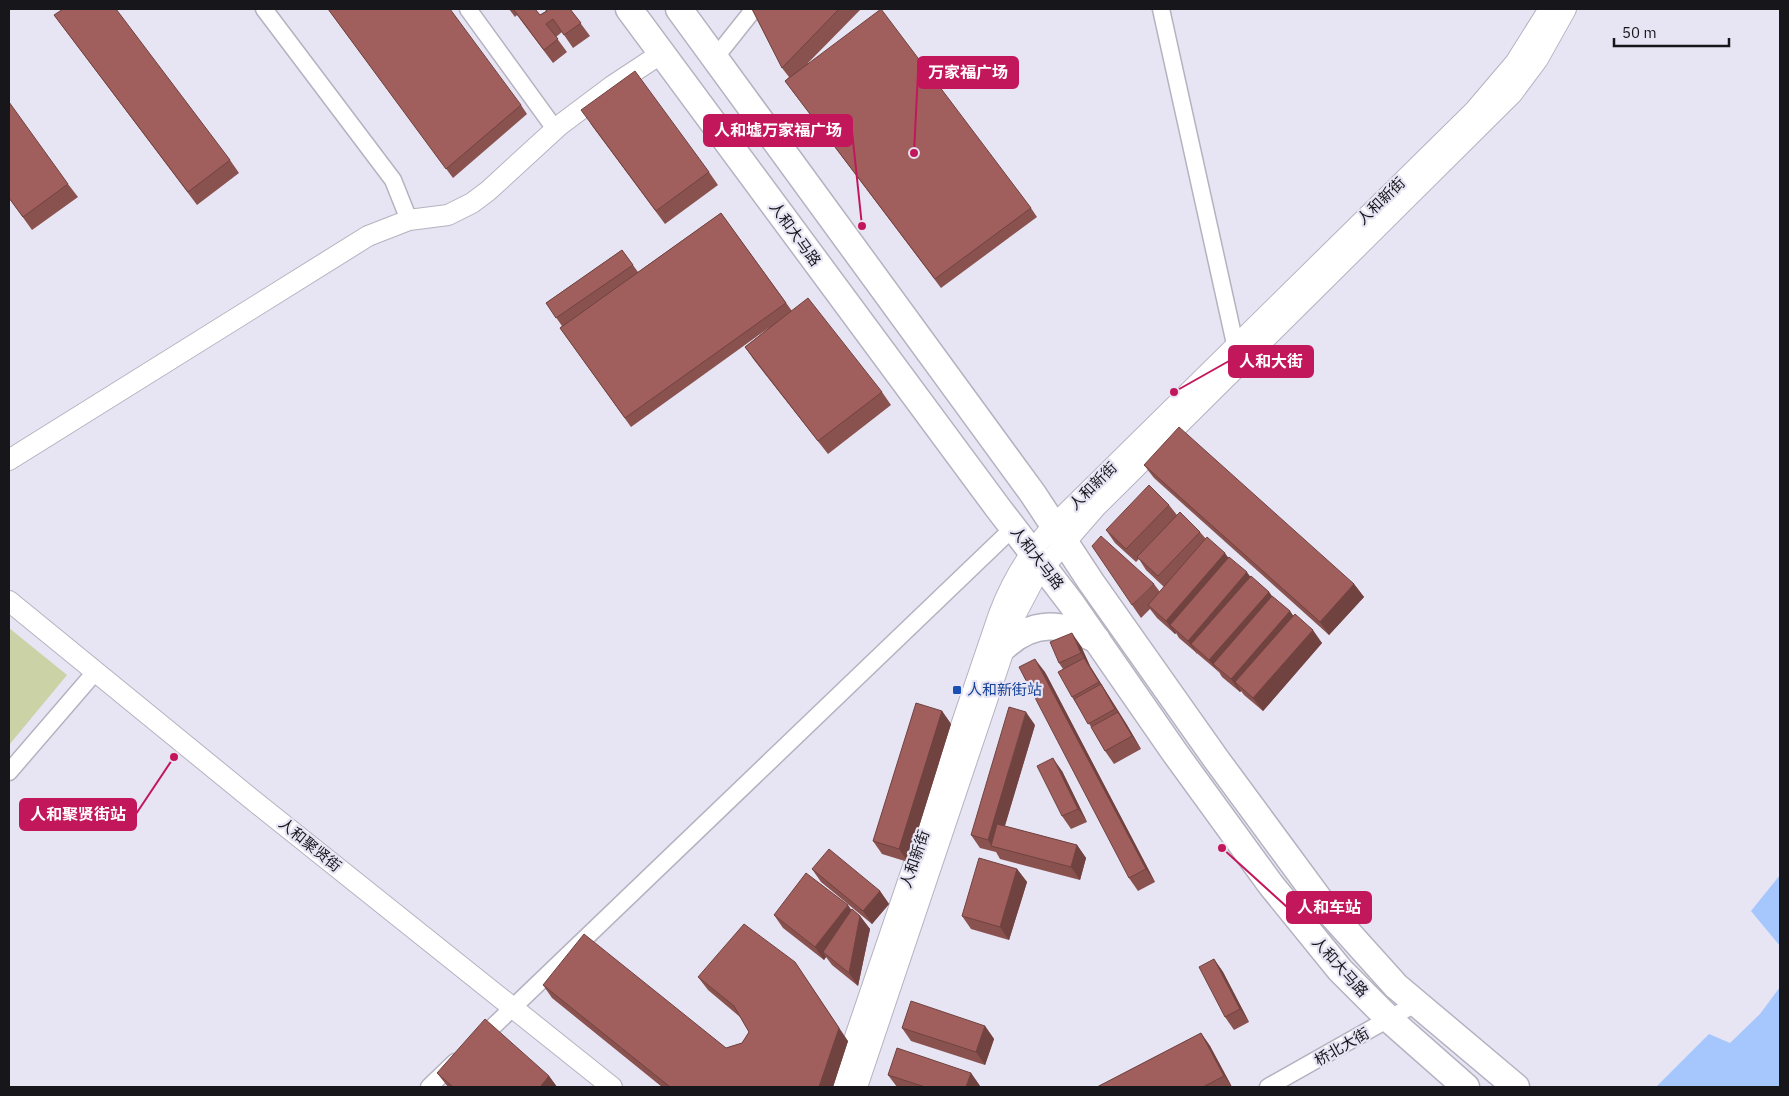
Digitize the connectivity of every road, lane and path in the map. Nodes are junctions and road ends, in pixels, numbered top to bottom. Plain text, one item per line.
1 (264, 9) edge
2 (468, 9) edge
3 (629, 9) edge
4 (679, 9) edge
5 (754, 9) edge
6 (1161, 9) edge
7 (1549, 9) edge
8 (1566, 9) edge
9 (662, 54) junction
10 (715, 58) junction
11 (555, 129) junction
12 (409, 220) junction
13 (1235, 344) junction
14 (933, 356) junction
15 (903, 380) junction
16 (9, 460) edge
17 (1013, 528) junction
18 (1059, 534) junction
19 (1038, 558) junction
20 (9, 601) edge
21 (1097, 640) junction
22 (1006, 646) junction
23 (96, 671) junction
24 (9, 772) edge
25 (1415, 1004) junction
26 (512, 1007) junction
27 (1390, 1020) junction
28 (429, 1087) edge
29 (612, 1087) edge
30 (838, 1087) edge
31 (857, 1087) edge
32 (1268, 1087) edge
33 (1466, 1087) edge
34 (1516, 1087) edge

1 - 12 street
2 - 11 street
3 - 9 highway, 人和大马路
4 - 10 highway, 人和大马路
5 - 10 street
6 - 13 street
7 - 13 street, 人和新街
8 - 18 street, 人和新街
9 - 11 street
9 - 15 highway, 人和大马路
10 - 14 highway, 人和大马路
11 - 12 street
12 - 16 street
13 - 18 street, 人和新街
14 - 15 highway
14 - 18 highway, 人和大马路
15 - 17 highway, 人和大马路
17 - 19 highway, 人和大马路
17 - 26 street
18 - 19 street, 人和新街
18 - 25 highway, 人和大马路
19 - 21 highway, 人和大马路
19 - 22 street, 人和新街
19 - 30 street, 人和新街
20 - 23 street, 人和聚贤街
21 - 22 highway
21 - 27 highway, 人和大马路
22 - 31 street, 人和新街
23 - 24 street
23 - 26 street, 人和聚贤街
25 - 27 street, 桥北大街
25 - 34 highway, 人和大马路
26 - 28 street
26 - 29 street, 人和聚贤街
27 - 32 street, 桥北大街
27 - 33 highway, 人和大马路

